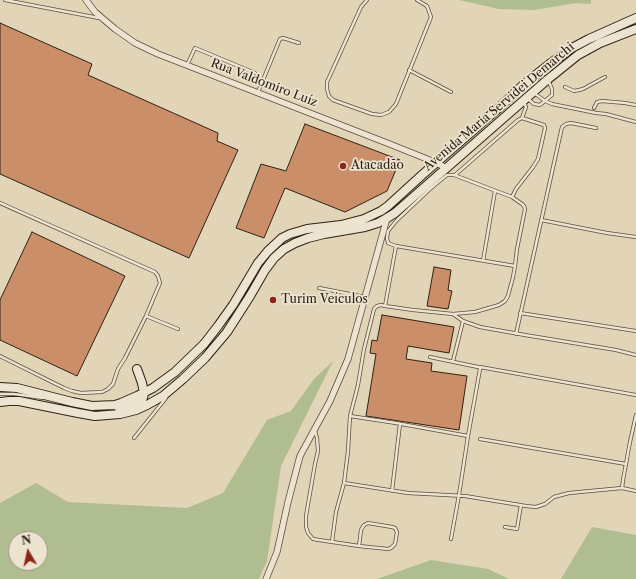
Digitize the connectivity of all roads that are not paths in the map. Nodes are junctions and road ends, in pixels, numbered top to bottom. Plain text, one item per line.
1 (5, 0) edge
2 (86, 0) edge
3 (367, 0) edge
4 (417, 0) edge
5 (102, 18) junction
6 (636, 18) edge
7 (636, 29) edge
8 (299, 43) dead end
9 (187, 65) junction
10 (410, 70) junction
11 (255, 73) dead end
12 (605, 77) dead end
13 (547, 80) junction
14 (565, 87) dead end
15 (258, 92) junction
16 (451, 92) dead end
17 (528, 97) junction
18 (545, 101) junction
19 (636, 105) edge
20 (594, 108) dead end
21 (522, 118) junction
22 (636, 122) edge
23 (596, 128) dead end
24 (437, 163) junction
25 (446, 168) junction
26 (454, 175) junction
27 (495, 191) junction
28 (512, 197) junction
29 (0, 203) edge
30 (381, 211) junction
31 (387, 218) junction
32 (541, 220) junction
33 (636, 238) edge
34 (396, 246) junction
35 (483, 261) junction
36 (515, 266) junction
37 (319, 288) dead end
38 (365, 297) junction
39 (385, 306) junction
40 (520, 313) junction
41 (453, 314) junction
42 (146, 316) junction
43 (463, 322) junction
44 (178, 329) dead end
45 (636, 331) edge
46 (516, 334) junction
47 (636, 355) edge
48 (0, 356) edge
49 (430, 357) dead end
50 (453, 361) junction
51 (480, 367) junction
52 (137, 369) dead end
53 (174, 386) junction
54 (0, 387) edge
55 (144, 393) junction
56 (0, 394) edge
57 (14, 394) junction
58 (636, 395) edge
59 (0, 402) edge
60 (72, 402) junction
61 (67, 411) junction
62 (636, 415) edge
63 (350, 416) junction
64 (400, 424) junction
65 (314, 428) junction
66 (468, 436) junction
67 (134, 438) dead end
68 (480, 439) dead end
69 (626, 464) junction
70 (344, 483) junction
71 (622, 488) junction
72 (392, 491) junction
73 (636, 491) edge
74 (459, 495) junction
75 (521, 505) junction
76 (505, 526) dead end
77 (451, 539) dead end
78 (332, 542) junction
79 (359, 546) junction
80 (266, 579) edge

1 - 5 lane
2 - 5 street, Rua Valdomiro Luíz
3 - 10 lane
4 - 10 lane
5 - 9 street, Rua Valdomiro Luíz
6 - 24 main road, Avenida Maria Servidei Demarchi
7 - 13 main road, Avenida Maria Servidei Demarchi
8 - 15 lane
9 - 11 lane
9 - 15 street, Rua Valdomiro Luíz
10 - 16 lane
12 - 14 lane
13 - 17 main road, Avenida Maria Servidei Demarchi
13 - 18 lane
15 - 24 street, Rua Valdomiro Luíz
17 - 18 lane
17 - 18 lane
17 - 21 lane
17 - 25 main road, Avenida Maria Servidei Demarchi
18 - 22 lane
19 - 20 lane
21 - 26 lane
21 - 28 lane
23 - 32 lane
24 - 25 street, Rua Valdomiro Luíz
24 - 30 main road, Avenida Maria Servidei Demarchi
25 - 31 main road, Avenida Maria Servidei Demarchi
26 - 27 lane
26 - 34 lane
27 - 28 lane
27 - 35 lane
28 - 36 lane
29 - 42 lane
30 - 31 street
30 - 55 main road, Avenida Maria Servidei Demarchi
31 - 38 street
31 - 53 main road, Avenida Maria Servidei Demarchi
32 - 33 lane
32 - 40 lane
34 - 35 lane
34 - 39 lane
35 - 36 lane
36 - 41 lane
37 - 38 lane
38 - 65 street
39 - 41 lane
39 - 63 lane
40 - 45 lane
40 - 46 lane
41 - 43 lane
42 - 44 lane
42 - 48 lane
43 - 46 lane
43 - 50 lane
46 - 47 lane
49 - 50 lane
50 - 51 lane
51 - 58 lane
51 - 66 lane
52 - 55 main road
53 - 61 main road, Avenida Maria Servidei Demarchi
53 - 67 lane
54 - 60 main road
55 - 60 main road
55 - 61 main road
56 - 57 lane
57 - 60 lane
57 - 61 lane
59 - 61 main road, Avenida Maria Servidei Demarchi
62 - 69 lane
63 - 64 lane
63 - 70 lane
64 - 66 lane
64 - 72 lane
65 - 78 lane
65 - 80 street
66 - 74 lane
68 - 69 lane
69 - 71 lane
70 - 72 lane
70 - 78 lane
71 - 73 lane
71 - 75 lane
72 - 74 lane
74 - 75 lane
74 - 77 lane
75 - 76 lane
78 - 79 lane
79 - 79 lane

